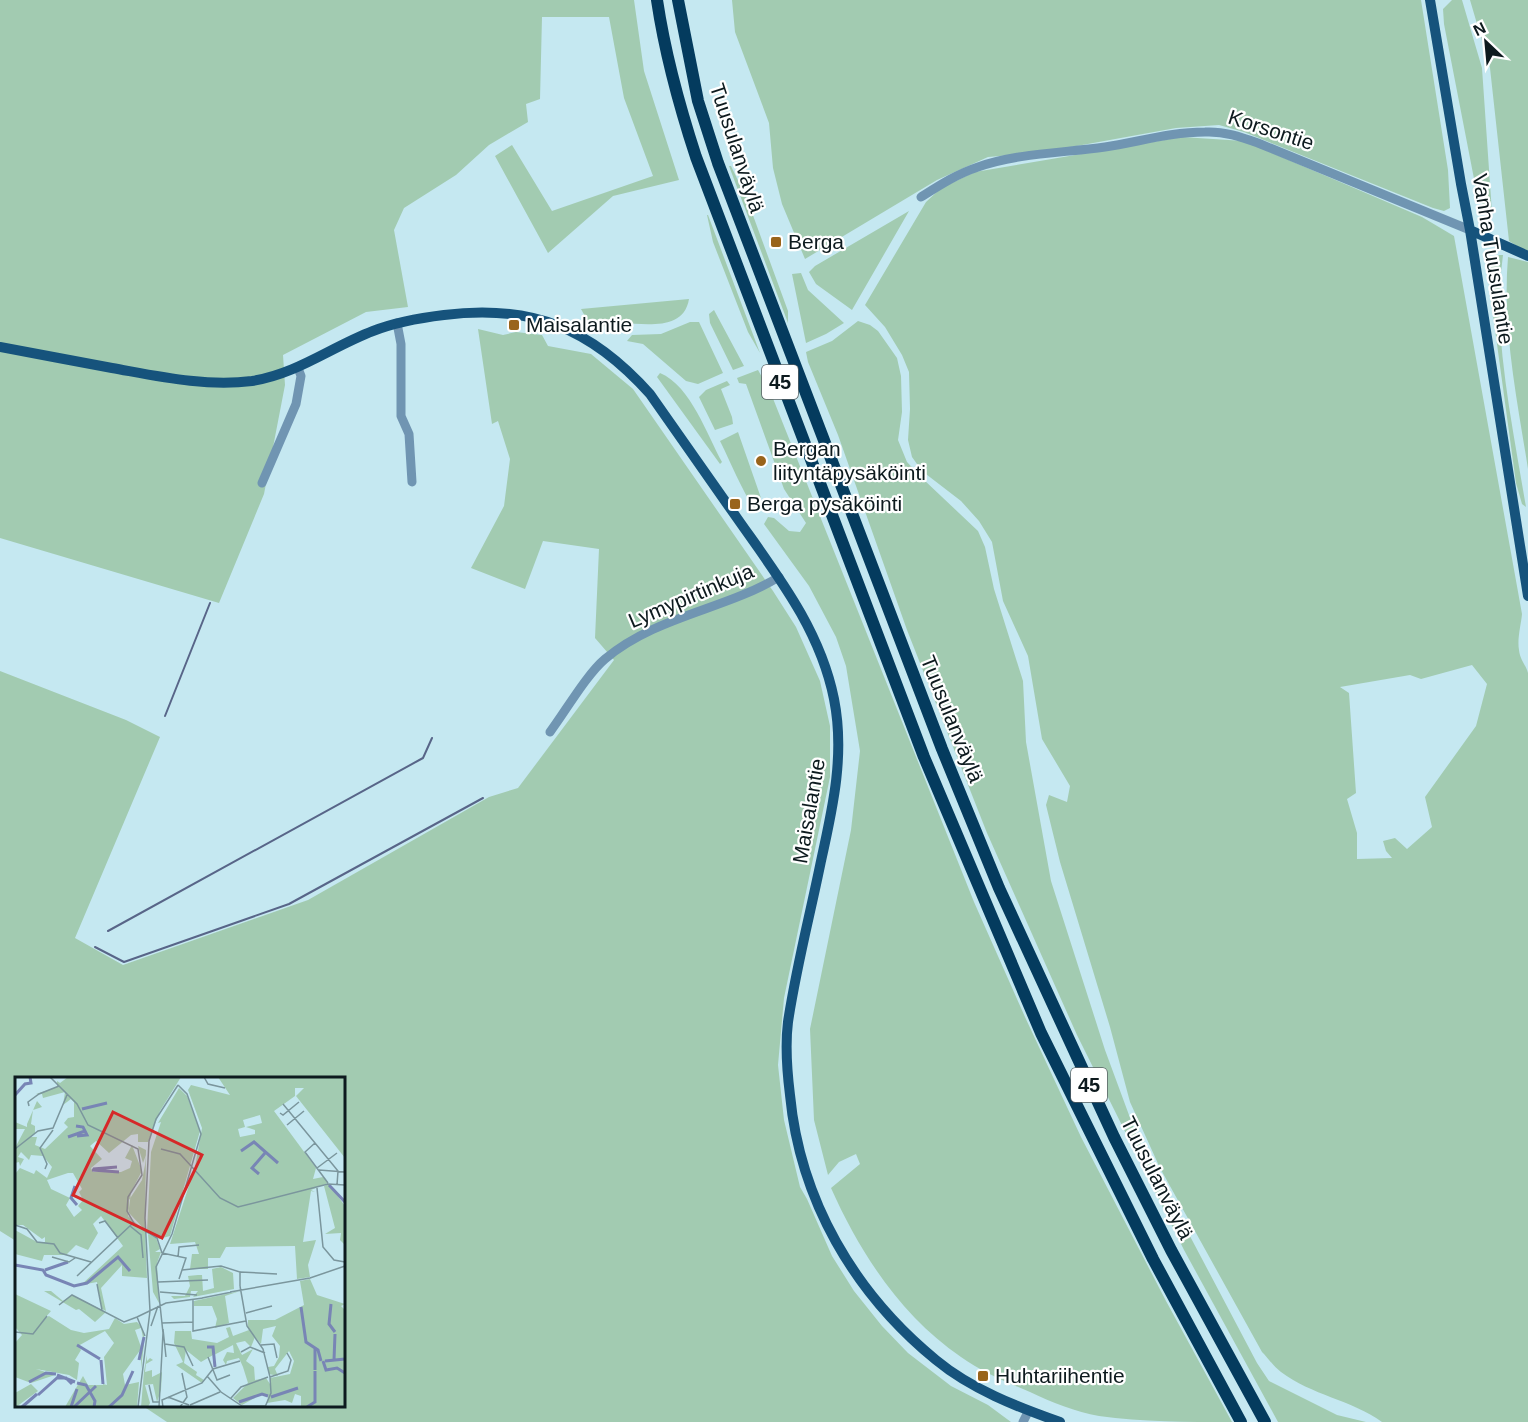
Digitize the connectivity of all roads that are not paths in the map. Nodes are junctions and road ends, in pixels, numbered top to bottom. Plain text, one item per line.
1 (657, 0) edge
2 (678, 0) edge
3 (1430, 0) edge
4 (921, 197) dead end
5 (1470, 230) junction
6 (1528, 256) edge
7 (397, 322) junction
8 (0, 347) edge
9 (298, 368) junction
10 (412, 482) dead end
11 (262, 483) dead end
12 (779, 577) junction
13 (1528, 596) edge
14 (550, 732) dead end
15 (1028, 1412) junction
16 (1238, 1418) edge
17 (1023, 1422) edge
18 (1060, 1422) edge
19 (1265, 1422) edge

1 - 16 highway, Tuusulanväylä / 45
2 - 19 highway, Tuusulanväylä / 45
3 - 5 main road, Vanha Tuusulantie
4 - 5 street, Korsontie
5 - 6 main road, Korsontie
5 - 13 main road, Vanha Tuusulantie
7 - 9 main road, Maisalantie
7 - 10 street
7 - 12 main road, Maisalantie
8 - 9 main road, Maisalantie
9 - 11 street
12 - 14 street, Lymypirtinkuja
12 - 15 main road, Maisalantie
15 - 17 street
15 - 18 main road, Maisalantie

